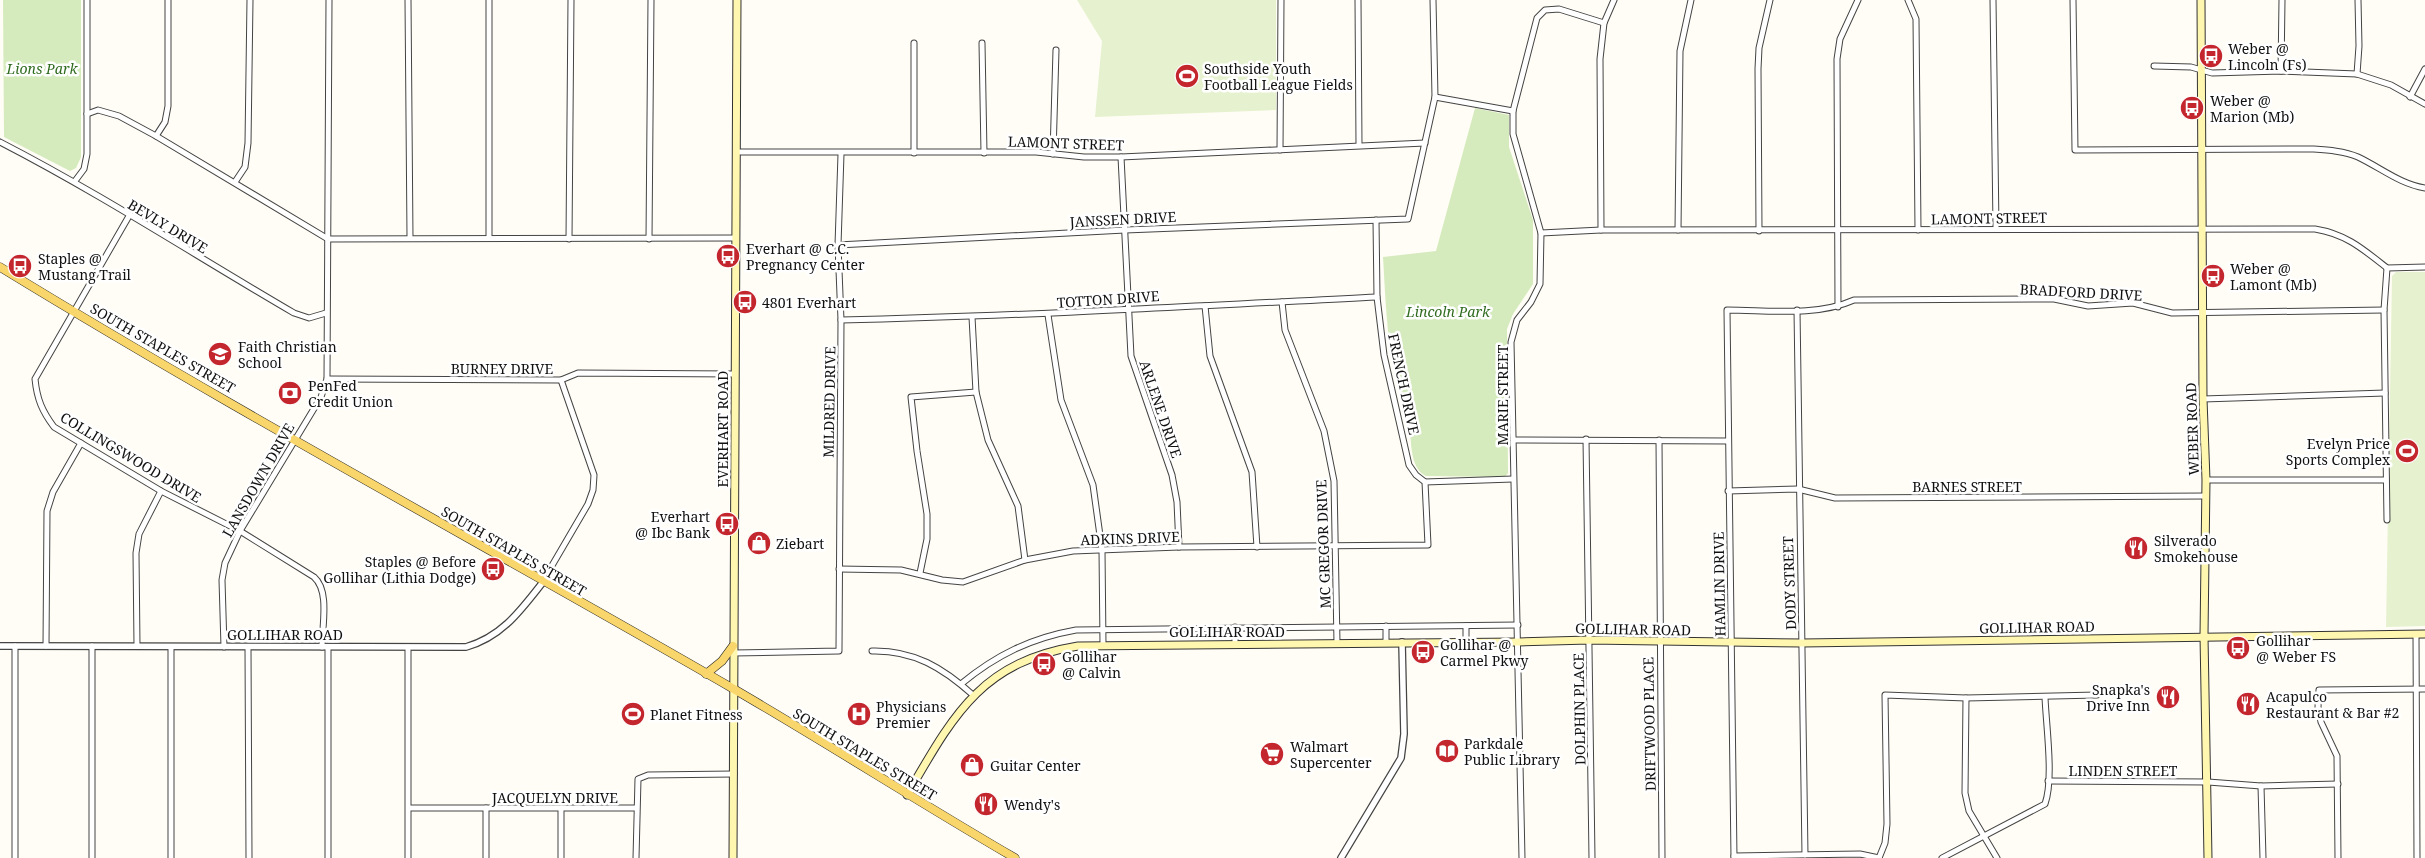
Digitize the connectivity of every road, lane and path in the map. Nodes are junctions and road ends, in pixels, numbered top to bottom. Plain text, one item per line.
1 (87, 0) edge
2 (168, 0) edge
3 (250, 0) edge
4 (329, 0) edge
5 (408, 0) edge
6 (489, 0) edge
7 (571, 0) edge
8 (651, 0) edge
9 (737, 0) edge
10 (1281, 0) edge
11 (1358, 0) edge
12 (1433, 0) edge
13 (1614, 0) edge
14 (1691, 0) edge
15 (1770, 0) edge
16 (1858, 0) edge
17 (1908, 0) edge
18 (1993, 0) edge
19 (2073, 0) edge
20 (2201, 0) edge
21 (2282, 0) edge
22 (2358, 0) edge
23 (1604, 23) junction
24 (914, 43) dead end
25 (982, 43) dead end
26 (1056, 50) dead end
27 (2154, 66) dead end
28 (2425, 70) edge
29 (2202, 71) junction
30 (2281, 71) junction
31 (2357, 74) junction
32 (1435, 97) junction
33 (2410, 97) junction
34 (2425, 104) edge
35 (1513, 110) junction
36 (87, 114) junction
37 (156, 136) junction
38 (0, 142) edge
39 (1425, 142) junction
40 (1359, 145) junction
41 (2202, 149) junction
42 (1280, 150) junction
43 (736, 152) junction
44 (914, 153) junction
45 (984, 153) junction
46 (840, 154) junction
47 (1053, 154) junction
48 (1121, 157) junction
49 (75, 181) junction
50 (235, 182) junction
51 (2425, 188) edge
52 (129, 216) junction
53 (1376, 220) junction
54 (2202, 227) junction
55 (1996, 228) junction
56 (1125, 230) junction
57 (1601, 230) junction
58 (1678, 230) junction
59 (1836, 230) junction
60 (1918, 230) junction
61 (1759, 231) junction
62 (1541, 233) junction
63 (410, 237) junction
64 (489, 237) junction
65 (735, 238) junction
66 (328, 239) junction
67 (569, 239) junction
68 (650, 239) junction
69 (838, 245) junction
70 (0, 267) edge
71 (2425, 267) edge
72 (2387, 268) junction
73 (1377, 297) junction
74 (1282, 302) junction
75 (1205, 306) junction
76 (1838, 307) junction
77 (1128, 308) junction
78 (1797, 310) junction
79 (2384, 310) junction
80 (74, 311) junction
81 (2202, 311) junction
82 (326, 314) junction
83 (1048, 314) junction
84 (972, 317) junction
85 (841, 320) junction
86 (735, 374) junction
87 (327, 379) junction
88 (561, 380) junction
89 (976, 392) junction
90 (2385, 393) junction
91 (2203, 399) junction
92 (295, 438) junction
93 (1586, 439) junction
94 (1514, 440) junction
95 (1658, 440) junction
96 (1728, 441) junction
97 (81, 443) junction
98 (1513, 479) junction
99 (2206, 480) junction
100 (2386, 480) junction
101 (1425, 482) junction
102 (1798, 489) junction
103 (161, 491) junction
104 (1728, 491) junction
105 (2206, 496) junction
106 (2387, 520) dead end
107 (240, 531) junction
108 (1179, 547) junction
109 (1256, 547) junction
110 (1335, 547) junction
111 (1102, 550) junction
112 (1025, 560) junction
113 (839, 569) junction
114 (920, 573) junction
115 (543, 582) junction
116 (1518, 625) junction
117 (1386, 626) junction
118 (1466, 626) junction
119 (1235, 627) junction
120 (1337, 627) junction
121 (1103, 628) junction
122 (2416, 634) junction
123 (2425, 634) edge
124 (2204, 636) junction
125 (1589, 640) junction
126 (1386, 642) junction
127 (1402, 642) junction
128 (1466, 642) junction
129 (1519, 642) junction
130 (1660, 642) junction
131 (1731, 642) junction
132 (1337, 643) junction
133 (1802, 643) junction
134 (1235, 644) junction
135 (1103, 645) junction
136 (0, 646) edge
137 (15, 646) junction
138 (46, 646) junction
139 (92, 646) junction
140 (137, 646) junction
141 (171, 647) junction
142 (224, 647) junction
143 (248, 647) junction
144 (325, 647) junction
145 (408, 647) junction
146 (733, 650) junction
147 (872, 651) dead end
148 (706, 674) junction
149 (961, 684) junction
150 (733, 689) junction
151 (2416, 689) junction
152 (2425, 689) edge
153 (973, 695) junction
154 (2098, 695) dead end
155 (2044, 697) junction
156 (1966, 698) junction
157 (734, 774) junction
158 (2048, 781) junction
159 (2208, 782) junction
160 (2338, 784) junction
161 (2261, 786) junction
162 (908, 796) junction
163 (409, 808) junction
164 (486, 808) junction
165 (561, 808) junction
166 (636, 808) junction
167 (1985, 836) junction
168 (1804, 854) junction
169 (1734, 857) edge
170 (15, 858) edge
171 (92, 858) edge
172 (171, 858) edge
173 (249, 858) edge
174 (328, 858) edge
175 (408, 858) edge
176 (486, 858) edge
177 (561, 858) edge
178 (636, 858) edge
179 (733, 858) edge
180 (1015, 858) edge
181 (1341, 858) edge
182 (1522, 858) edge
183 (1592, 858) edge
184 (1662, 858) edge
185 (1879, 858) edge
186 (1942, 858) edge
187 (1997, 858) edge
188 (2208, 858) edge
189 (2262, 858) edge
190 (2338, 858) edge
191 (2417, 858) edge

1 - 36 street
2 - 37 street
3 - 50 street
4 - 66 street, LANSDOWN DRIVE
5 - 63 street
6 - 64 street
7 - 67 street
8 - 68 street
9 - 43 main road, EVERHART ROAD
10 - 42 street
11 - 40 street
12 - 32 street
13 - 23 street
14 - 58 street
15 - 61 street
16 - 59 street
17 - 60 street
18 - 55 street
19 - 41 street
20 - 29 main road, WEBER ROAD
21 - 30 street
22 - 31 street
23 - 35 street, MARIE STREET
23 - 57 street
24 - 44 street
25 - 45 street
26 - 47 street
27 - 29 street
28 - 33 street
29 - 30 street
29 - 41 main road, WEBER ROAD
30 - 31 street
31 - 33 street
32 - 35 street
32 - 39 street
33 - 34 street
35 - 62 street, MARIE STREET
36 - 37 street
36 - 49 street
37 - 50 street
38 - 49 street, BEVLY DRIVE
39 - 40 street, LAMONT STREET
39 - 53 street, JANSSEN DRIVE
40 - 42 street, LAMONT STREET
41 - 51 street
41 - 54 main road, WEBER ROAD
42 - 48 street, LAMONT STREET
43 - 46 street, LAMONT STREET
43 - 65 main road, EVERHART ROAD
44 - 45 street, LAMONT STREET
44 - 46 street, LAMONT STREET
45 - 47 street, LAMONT STREET
46 - 69 street, MILDRED DRIVE
47 - 48 street, LAMONT STREET
48 - 56 street, ARLENE DRIVE
49 - 52 street, BEVLY DRIVE
50 - 66 street
52 - 80 street, COLLINGSWOOD DRIVE
52 - 82 street, BEVLY DRIVE
53 - 56 street, JANSSEN DRIVE
53 - 73 street, FRENCH DRIVE
54 - 55 street, LAMONT STREET
54 - 72 street, LAMONT STREET
54 - 81 main road, WEBER ROAD
55 - 60 street, LAMONT STREET
56 - 69 street, JANSSEN DRIVE
56 - 77 street, ARLENE DRIVE
57 - 58 street, LAMONT STREET
57 - 62 street, LAMONT STREET
58 - 61 street, LAMONT STREET
59 - 60 street, LAMONT STREET
59 - 61 street, LAMONT STREET
59 - 76 street
62 - 94 street, MARIE STREET
63 - 64 street
63 - 66 street
64 - 67 street
65 - 68 street
65 - 86 main road, EVERHART ROAD
66 - 82 street, LANSDOWN DRIVE
67 - 68 street
69 - 85 street, MILDRED DRIVE
70 - 80 main road, SOUTH STAPLES STREET
71 - 72 street
72 - 79 street
73 - 74 street, TOTTON DRIVE
73 - 101 street, FRENCH DRIVE
74 - 75 street, TOTTON DRIVE
74 - 110 street, MC GREGOR DRIVE
75 - 77 street, TOTTON DRIVE
75 - 109 street
76 - 78 street
76 - 81 street, BRADFORD DRIVE
77 - 83 street, TOTTON DRIVE
77 - 108 street, ARLENE DRIVE
78 - 96 street, HAMLIN DRIVE
78 - 102 street, DODY STREET
79 - 81 street, BRADFORD DRIVE
79 - 90 street
80 - 92 main road, SOUTH STAPLES STREET
80 - 97 street, COLLINGSWOOD DRIVE
81 - 91 main road, WEBER ROAD
82 - 87 street, LANSDOWN DRIVE
83 - 84 street, TOTTON DRIVE
83 - 111 street
84 - 85 street, TOTTON DRIVE
84 - 89 street
85 - 113 street, MILDRED DRIVE
86 - 88 street, BURNEY DRIVE
86 - 146 main road, EVERHART ROAD
87 - 88 street, BURNEY DRIVE
87 - 92 street, LANSDOWN DRIVE
88 - 115 street
89 - 112 street
89 - 114 street
90 - 91 street
90 - 100 street
91 - 99 main road, WEBER ROAD
92 - 107 street, LANSDOWN DRIVE
92 - 115 main road, SOUTH STAPLES STREET
93 - 94 street
93 - 95 street
93 - 125 street, DOLPHIN PLACE
94 - 98 street, MARIE STREET
95 - 96 street
95 - 130 street, DRIFTWOOD PLACE
96 - 104 street, HAMLIN DRIVE
97 - 103 street, COLLINGSWOOD DRIVE
97 - 138 street
98 - 101 street
98 - 116 street, MARIE STREET
99 - 100 street
99 - 105 main road, WEBER ROAD
100 - 106 street
101 - 110 street, ADKINS DRIVE
102 - 104 street, BARNES STREET
102 - 105 street, BARNES STREET
102 - 133 street, DODY STREET
103 - 107 street, COLLINGSWOOD DRIVE
103 - 140 street
104 - 131 street, HAMLIN DRIVE
105 - 124 main road, WEBER ROAD
107 - 142 street, LANSDOWN DRIVE
107 - 144 street, COLLINGSWOOD DRIVE
108 - 109 street, ADKINS DRIVE
108 - 111 street, ADKINS DRIVE
109 - 110 street, ADKINS DRIVE
110 - 120 street, MC GREGOR DRIVE
111 - 112 street, ADKINS DRIVE
111 - 121 street
112 - 114 street, ADKINS DRIVE
113 - 114 street, ADKINS DRIVE
113 - 146 street, MILDRED DRIVE
115 - 145 street, GOLLIHAR ROAD
115 - 148 main road, SOUTH STAPLES STREET
116 - 118 street
116 - 129 street, MARIE STREET
117 - 118 street
117 - 120 street
117 - 126 street
118 - 128 street
119 - 120 street
119 - 121 street
119 - 134 street
120 - 132 street, MC GREGOR DRIVE
121 - 135 street
121 - 149 street
122 - 123 main road, GOLLIHAR ROAD
122 - 124 main road, GOLLIHAR ROAD
122 - 151 street
124 - 133 main road, GOLLIHAR ROAD
124 - 159 main road, WEBER ROAD
125 - 129 main road, GOLLIHAR ROAD
125 - 130 main road, GOLLIHAR ROAD
125 - 183 street, DOLPHIN PLACE
126 - 127 main road, GOLLIHAR ROAD
126 - 132 main road, GOLLIHAR ROAD
127 - 128 main road, GOLLIHAR ROAD
127 - 181 street
128 - 129 main road, GOLLIHAR ROAD
129 - 182 street, MARIE STREET
130 - 131 main road, GOLLIHAR ROAD
130 - 184 street, DRIFTWOOD PLACE
131 - 133 main road, GOLLIHAR ROAD
131 - 169 street, HAMLIN DRIVE
132 - 134 main road, GOLLIHAR ROAD
133 - 168 street, DODY STREET
134 - 135 main road, GOLLIHAR ROAD
135 - 153 main road, GOLLIHAR ROAD
136 - 137 street, GOLLIHAR ROAD
137 - 138 street, GOLLIHAR ROAD
137 - 170 street
138 - 139 street, GOLLIHAR ROAD
139 - 140 street, GOLLIHAR ROAD
139 - 171 street
140 - 141 street, GOLLIHAR ROAD
141 - 142 street, GOLLIHAR ROAD
141 - 172 street
142 - 143 street, GOLLIHAR ROAD
143 - 144 street, GOLLIHAR ROAD
143 - 173 street
144 - 145 street, GOLLIHAR ROAD
144 - 174 street, COLLINGSWOOD DRIVE
145 - 163 street
146 - 148 main road
146 - 150 main road, EVERHART ROAD
147 - 149 street
148 - 150 main road, SOUTH STAPLES STREET
149 - 153 street
150 - 157 main road, EVERHART ROAD
150 - 162 main road, SOUTH STAPLES STREET
151 - 152 street
151 - 160 street
151 - 191 street
153 - 162 main road, GOLLIHAR ROAD
154 - 155 street
155 - 156 street
155 - 158 street
156 - 167 street
156 - 185 street
157 - 166 street, JACQUELYN DRIVE
157 - 179 main road, EVERHART ROAD
158 - 159 street, LINDEN STREET
158 - 167 street, LINDEN STREET
159 - 161 street, LINDEN STREET
159 - 188 main road, WEBER ROAD
160 - 161 street, LINDEN STREET
160 - 190 street
161 - 189 street
162 - 180 main road, SOUTH STAPLES STREET
163 - 164 street, JACQUELYN DRIVE
163 - 175 street
164 - 165 street, JACQUELYN DRIVE
164 - 176 street
165 - 166 street, JACQUELYN DRIVE
165 - 177 street
166 - 178 street
167 - 186 street, LINDEN STREET
167 - 187 street
168 - 169 street
168 - 185 street

